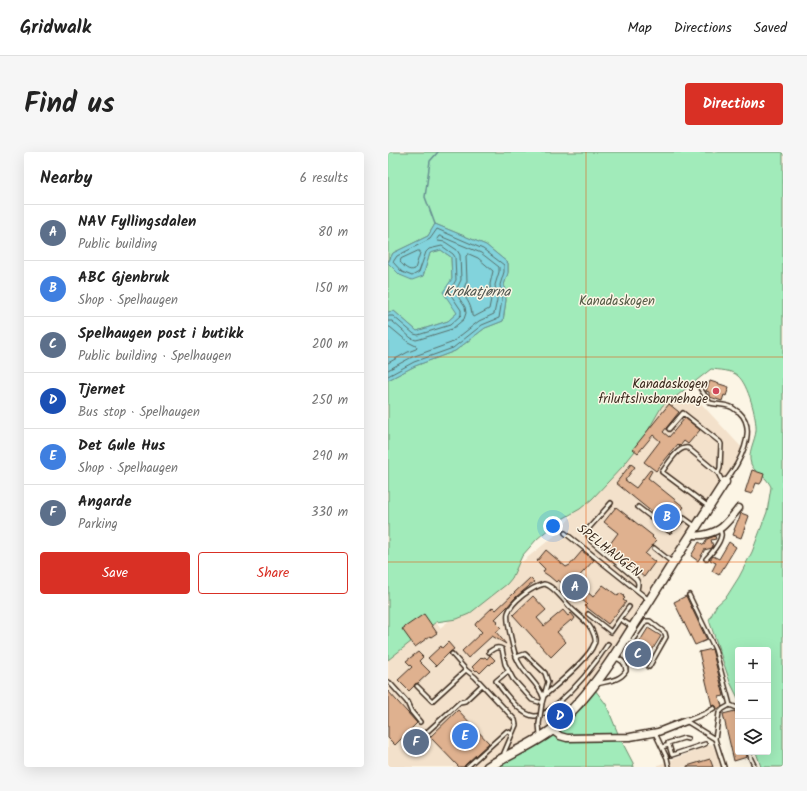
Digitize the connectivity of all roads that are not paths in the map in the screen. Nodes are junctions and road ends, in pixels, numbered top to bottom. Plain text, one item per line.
1 (700, 388) dead end
2 (669, 429) dead end
3 (718, 473) junction
4 (724, 483) junction
5 (611, 503) dead end
6 (638, 507) dead end
7 (709, 507) junction
8 (739, 508) dead end
9 (719, 529) junction
10 (694, 531) junction
11 (565, 533) dead end
12 (654, 548) dead end
13 (706, 559) dead end
14 (673, 563) junction
15 (637, 590) junction
16 (689, 595) dead end
17 (649, 600) junction
18 (629, 607) dead end
19 (588, 614) dead end
20 (620, 619) junction
21 (633, 627) junction
22 (626, 638) junction
23 (608, 644) dead end
24 (619, 649) joint
25 (489, 652) dead end
26 (452, 654) dead end
27 (516, 657) junction
28 (613, 658) junction
29 (649, 667) dead end
30 (466, 670) junction
31 (508, 671) junction
32 (388, 682) edge
33 (596, 684) junction
34 (482, 685) junction
35 (417, 686) dead end
36 (543, 697) junction
37 (542, 703) junction
38 (730, 705) junction
39 (735, 707) edge
40 (714, 708) dead end
41 (686, 721) junction
42 (420, 722) dead end
43 (552, 730) junction
44 (428, 731) dead end
45 (655, 733) junction
46 (512, 734) junction
47 (541, 737) junction
48 (688, 739) dead end
49 (715, 739) junction
50 (706, 744) dead end
51 (669, 745) junction
52 (662, 748) junction
53 (750, 755) edge
54 (506, 757) junction
55 (467, 767) edge
56 (488, 767) edge
57 (669, 767) edge
58 (724, 767) edge
59 (755, 767) edge

1 - 4 lane
2 - 3 lane
3 - 4 lane
3 - 7 lane
4 - 7 street
5 - 15 lane, SPELHAUGEN
6 - 10 lane
7 - 10 street
8 - 9 street
9 - 10 street
9 - 13 lane
10 - 14 street
11 - 15 lane, SPELHAUGEN
12 - 14 lane
14 - 17 street
15 - 17 lane, SPELHAUGEN
16 - 38 lane
17 - 21 street
18 - 20 lane
19 - 20 lane
20 - 21 lane
21 - 22 street
22 - 24 street
22 - 29 lane
23 - 31 lane
24 - 28 main road
25 - 31 lane
26 - 30 lane
27 - 36 lane
27 - 36 lane
27 - 36 lane
28 - 33 main road
28 - 33 lane
30 - 34 lane
30 - 35 lane
31 - 37 lane
32 - 42 lane
33 - 43 main road
34 - 44 lane
34 - 46 lane
36 - 37 lane
37 - 47 lane, bridge
38 - 39 lane
38 - 49 lane
40 - 41 lane
41 - 45 street
41 - 49 lane
43 - 45 street
43 - 47 main road
45 - 52 lane
46 - 54 lane
46 - 55 lane
47 - 54 main road
48 - 51 lane
49 - 58 lane
50 - 51 lane
51 - 52 lane
52 - 57 lane
53 - 59 lane
54 - 56 main road

